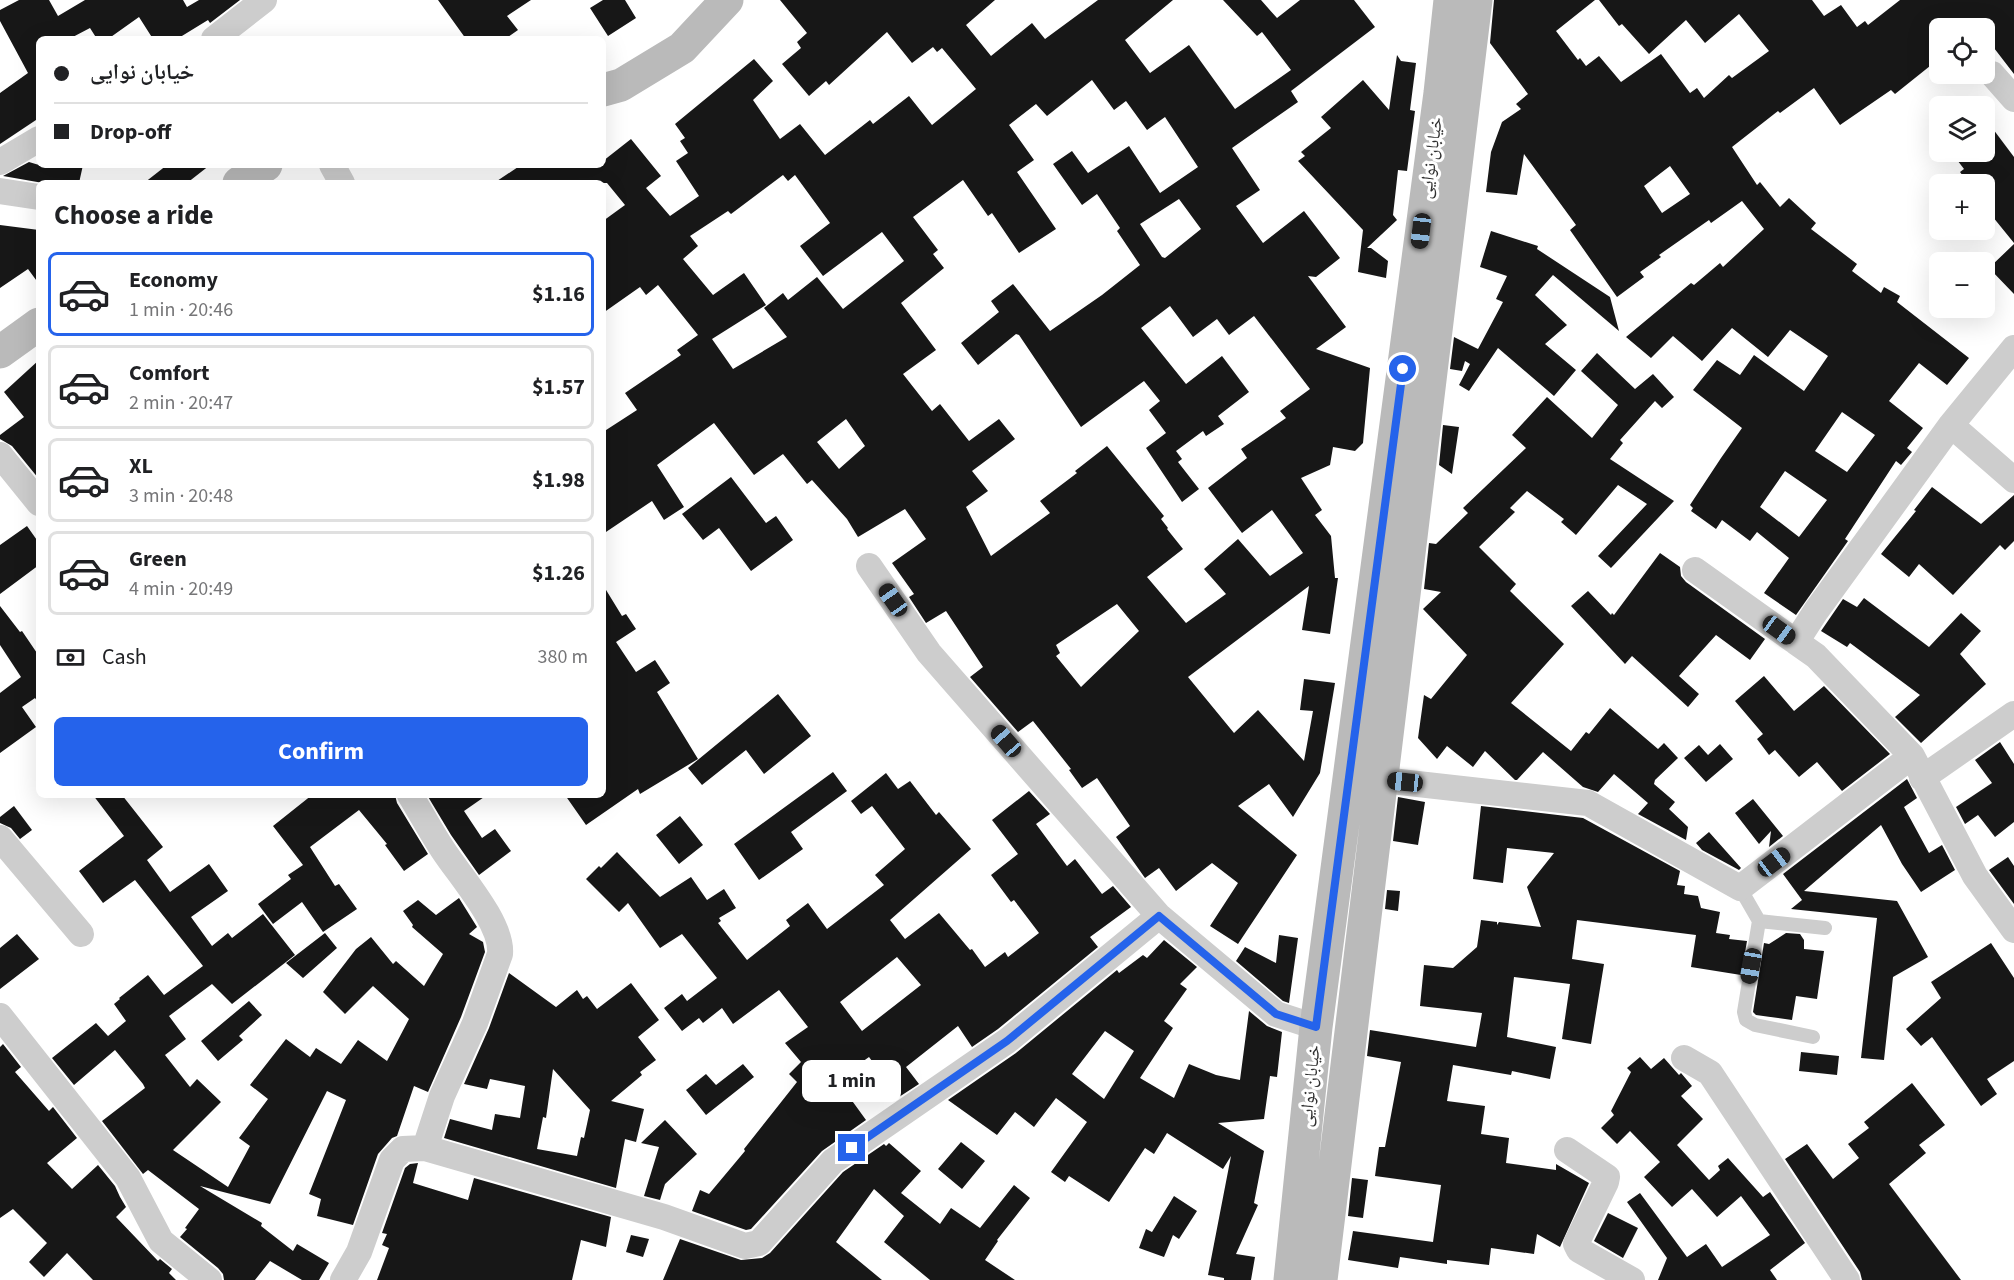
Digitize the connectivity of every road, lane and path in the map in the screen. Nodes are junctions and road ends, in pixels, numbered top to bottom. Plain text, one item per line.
1 (264, 0) edge
2 (727, 0) edge
3 (1450, 0) edge
4 (1476, 0) edge
5 (218, 36) edge
6 (1995, 77) edge
7 (606, 89) edge
8 (2014, 99) edge
9 (36, 141) edge
10 (0, 162) edge
11 (262, 168) edge
12 (244, 180) edge
13 (0, 191) edge
14 (36, 197) edge
15 (36, 326) edge
16 (2014, 348) edge
17 (0, 352) edge
18 (1951, 425) junction
19 (0, 455) edge
20 (2014, 480) edge
21 (36, 499) edge
22 (869, 566) dead end
23 (1695, 570) dead end
24 (1796, 642) junction
25 (2014, 714) edge
26 (1917, 767) junction
27 (1382, 780) junction
28 (1348, 784) junction
29 (412, 798) edge
30 (0, 838) edge
31 (1740, 888) junction
32 (1159, 916) junction
33 (1759, 921) junction
34 (1825, 928) dead end
35 (2014, 930) edge
36 (81, 934) dead end
37 (0, 1016) edge
38 (1316, 1027) junction
39 (1813, 1037) dead end
40 (1684, 1058) dead end
41 (424, 1148) junction
42 (1567, 1150) dead end
43 (209, 1280) edge
44 (343, 1280) edge
45 (1290, 1280) edge
46 (1321, 1280) edge
47 (1632, 1280) edge
48 (1848, 1280) edge

1 - 5 street
2 - 7 street
3 - 28 street, خیابان نوایی
4 - 27 street, خیابان نوایی
6 - 8 street
9 - 10 street
11 - 12 street
13 - 14 street
15 - 17 street
16 - 18 street
18 - 20 street
18 - 24 street
19 - 21 street
22 - 32 street
23 - 24 street
24 - 26 street
25 - 26 street
26 - 31 street
26 - 35 street
27 - 28 street
27 - 31 street
27 - 46 street, خیابان نوایی
28 - 38 street, خیابان نوایی
29 - 41 street
30 - 36 street
31 - 33 lane
32 - 38 street
32 - 41 street
33 - 34 lane
33 - 39 lane
37 - 43 street
38 - 45 street, خیابان نوایی
40 - 48 street
41 - 44 street
42 - 47 street

